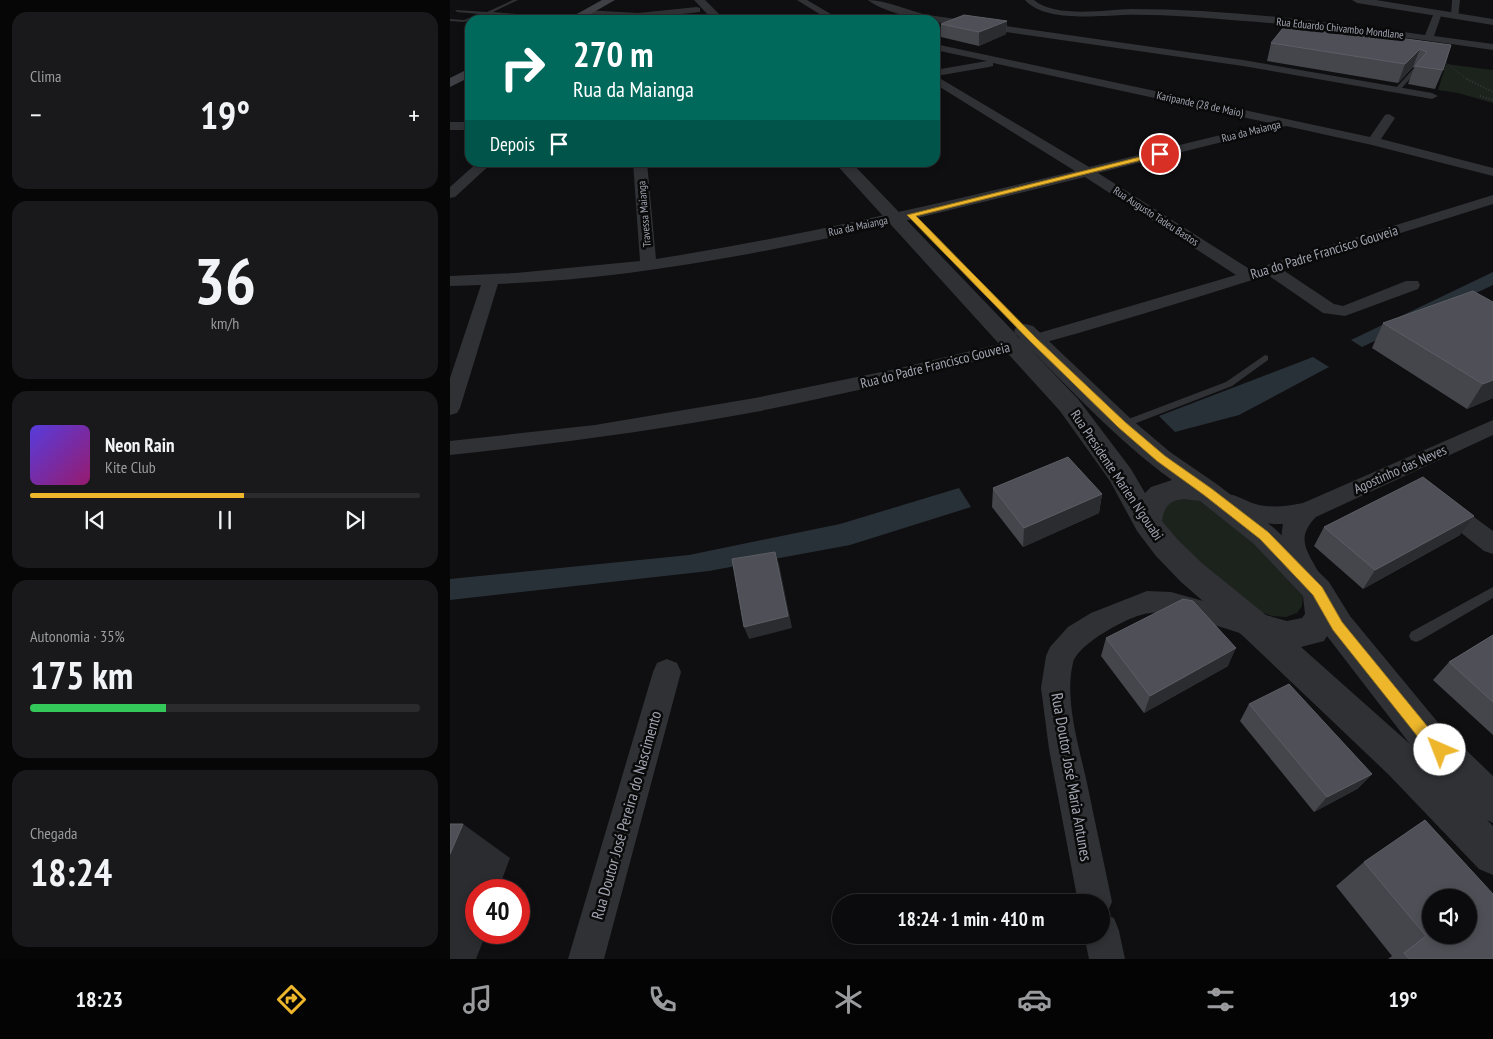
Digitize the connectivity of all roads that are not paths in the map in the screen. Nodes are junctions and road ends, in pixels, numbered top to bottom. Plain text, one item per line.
1 (516, 0) edge
2 (610, 0) edge
3 (687, 0) edge
4 (801, 0) edge
5 (811, 0) edge
6 (872, 0) edge
7 (1029, 0) edge
8 (1357, 0) edge
9 (1456, 0) edge
10 (698, 5) edge
11 (457, 11) dead end
12 (483, 13) junction
13 (586, 13) junction
14 (1438, 13) junction
15 (479, 15) edge
16 (512, 15) edge
17 (582, 15) edge
18 (621, 15) edge
19 (643, 15) edge
20 (712, 15) edge
21 (827, 15) edge
22 (836, 15) edge
23 (916, 15) edge
24 (1455, 16) junction
25 (450, 20) edge
26 (465, 20) edge
27 (940, 20) edge
28 (1493, 22) edge
29 (465, 26) edge
30 (456, 28) dead end
31 (1477, 32) junction
32 (1429, 38) junction
33 (1445, 40) junction
34 (1493, 47) edge
35 (940, 48) edge
36 (1443, 60) edge
37 (1000, 62) junction
38 (1414, 70) edge
39 (940, 72) edge
40 (465, 75) edge
41 (940, 82) edge
42 (450, 83) edge
43 (1397, 90) junction
44 (1432, 96) dead end
45 (1389, 118) dead end
46 (1287, 122) junction
47 (450, 126) edge
48 (465, 126) edge
49 (1373, 141) junction
50 (481, 167) edge
51 (640, 167) edge
52 (848, 167) edge
53 (864, 167) edge
54 (1088, 172) junction
55 (1493, 172) edge
56 (450, 194) edge
57 (1493, 200) edge
58 (903, 217) junction
59 (648, 265) junction
60 (1270, 269) junction
61 (1249, 276) junction
62 (450, 280) edge
63 (491, 280) junction
64 (1412, 285) dead end
65 (1023, 343) junction
66 (1265, 358) dead end
67 (450, 408) edge
68 (1122, 425) junction
69 (1493, 427) edge
70 (450, 448) edge
71 (1397, 471) junction
72 (1208, 492) junction
73 (1308, 511) junction
74 (1147, 523) junction
75 (1493, 544) edge
76 (1318, 591) junction
77 (1493, 592) edge
78 (1255, 626) junction
79 (1416, 636) dead end
80 (667, 672) dead end
81 (1493, 803) edge
82 (1493, 855) edge
83 (1094, 894) edge
84 (1104, 944) edge
85 (586, 959) edge
86 (1107, 959) edge

1 - 12 lane
2 - 13 main road
3 - 10 street
4 - 21 street
5 - 22 street
6 - 23 street
7 - 32 street, Rua Eduardo Chivambo Mondlane
8 - 14 street
9 - 24 street
10 - 19 street
10 - 20 street
11 - 12 lane
12 - 15 lane
12 - 16 lane
13 - 17 main road
13 - 18 street
14 - 24 street
14 - 32 street
24 - 31 street
25 - 26 lane
27 - 43 street
28 - 31 street
29 - 30 lane
31 - 33 street, Rua Eduardo Chivambo Mondlane
31 - 34 street, Rua Eduardo Chivambo Mondlane
32 - 33 street, Rua Eduardo Chivambo Mondlane
33 - 36 street
35 - 37 street, Karipande (28 de Maio)
37 - 39 street
37 - 46 street, Karipande (28 de Maio)
38 - 43 lane
40 - 42 main road
41 - 54 street, Rua Augusto Tadeu Bastos
43 - 44 street
45 - 49 street
46 - 49 street, Karipande (28 de Maio)
46 - 54 street, Rua da Maianga
47 - 48 street
49 - 55 street, Karipande (28 de Maio)
50 - 56 street
51 - 59 street, Travessa Maianga
52 - 58 street, Rua Presidente Marien N'gouabi
53 - 58 street, Rua Presidente Marien N'gouabi
54 - 58 street, Rua da Maianga
54 - 61 street, Rua Augusto Tadeu Bastos
57 - 60 street, Rua do Padre Francisco Gouveia
58 - 59 street, Rua da Maianga
58 - 65 street, Rua Presidente Marien N'gouabi
59 - 63 street, Rua da Maianga
60 - 61 street, Rua do Padre Francisco Gouveia
60 - 64 street
61 - 65 street, Rua do Padre Francisco Gouveia
62 - 63 street, Rua da Maianga
63 - 67 street
65 - 68 street, Rua Presidente Marien N'gouabi
65 - 70 street, Rua do Padre Francisco Gouveia
65 - 74 street, Rua Presidente Marien N'gouabi
66 - 68 lane
68 - 72 street, Rua Presidente Marien N'gouabi
69 - 71 street, Agostinho das Neves
71 - 73 street, Agostinho das Neves
71 - 75 street
72 - 73 street, Agostinho das Neves
72 - 74 street
72 - 76 street, Rua Presidente Marien N'gouabi
73 - 76 street
74 - 78 street, Rua Presidente Marien N'gouabi
76 - 78 street
76 - 81 street, Rua Presidente Marien N'gouabi
77 - 79 lane
78 - 82 street, Rua Presidente Marien N'gouabi
78 - 83 street, Rua Doutor José Maria Antunes
80 - 85 street, Rua Doutor José Pereira do Nascimento
84 - 86 street

